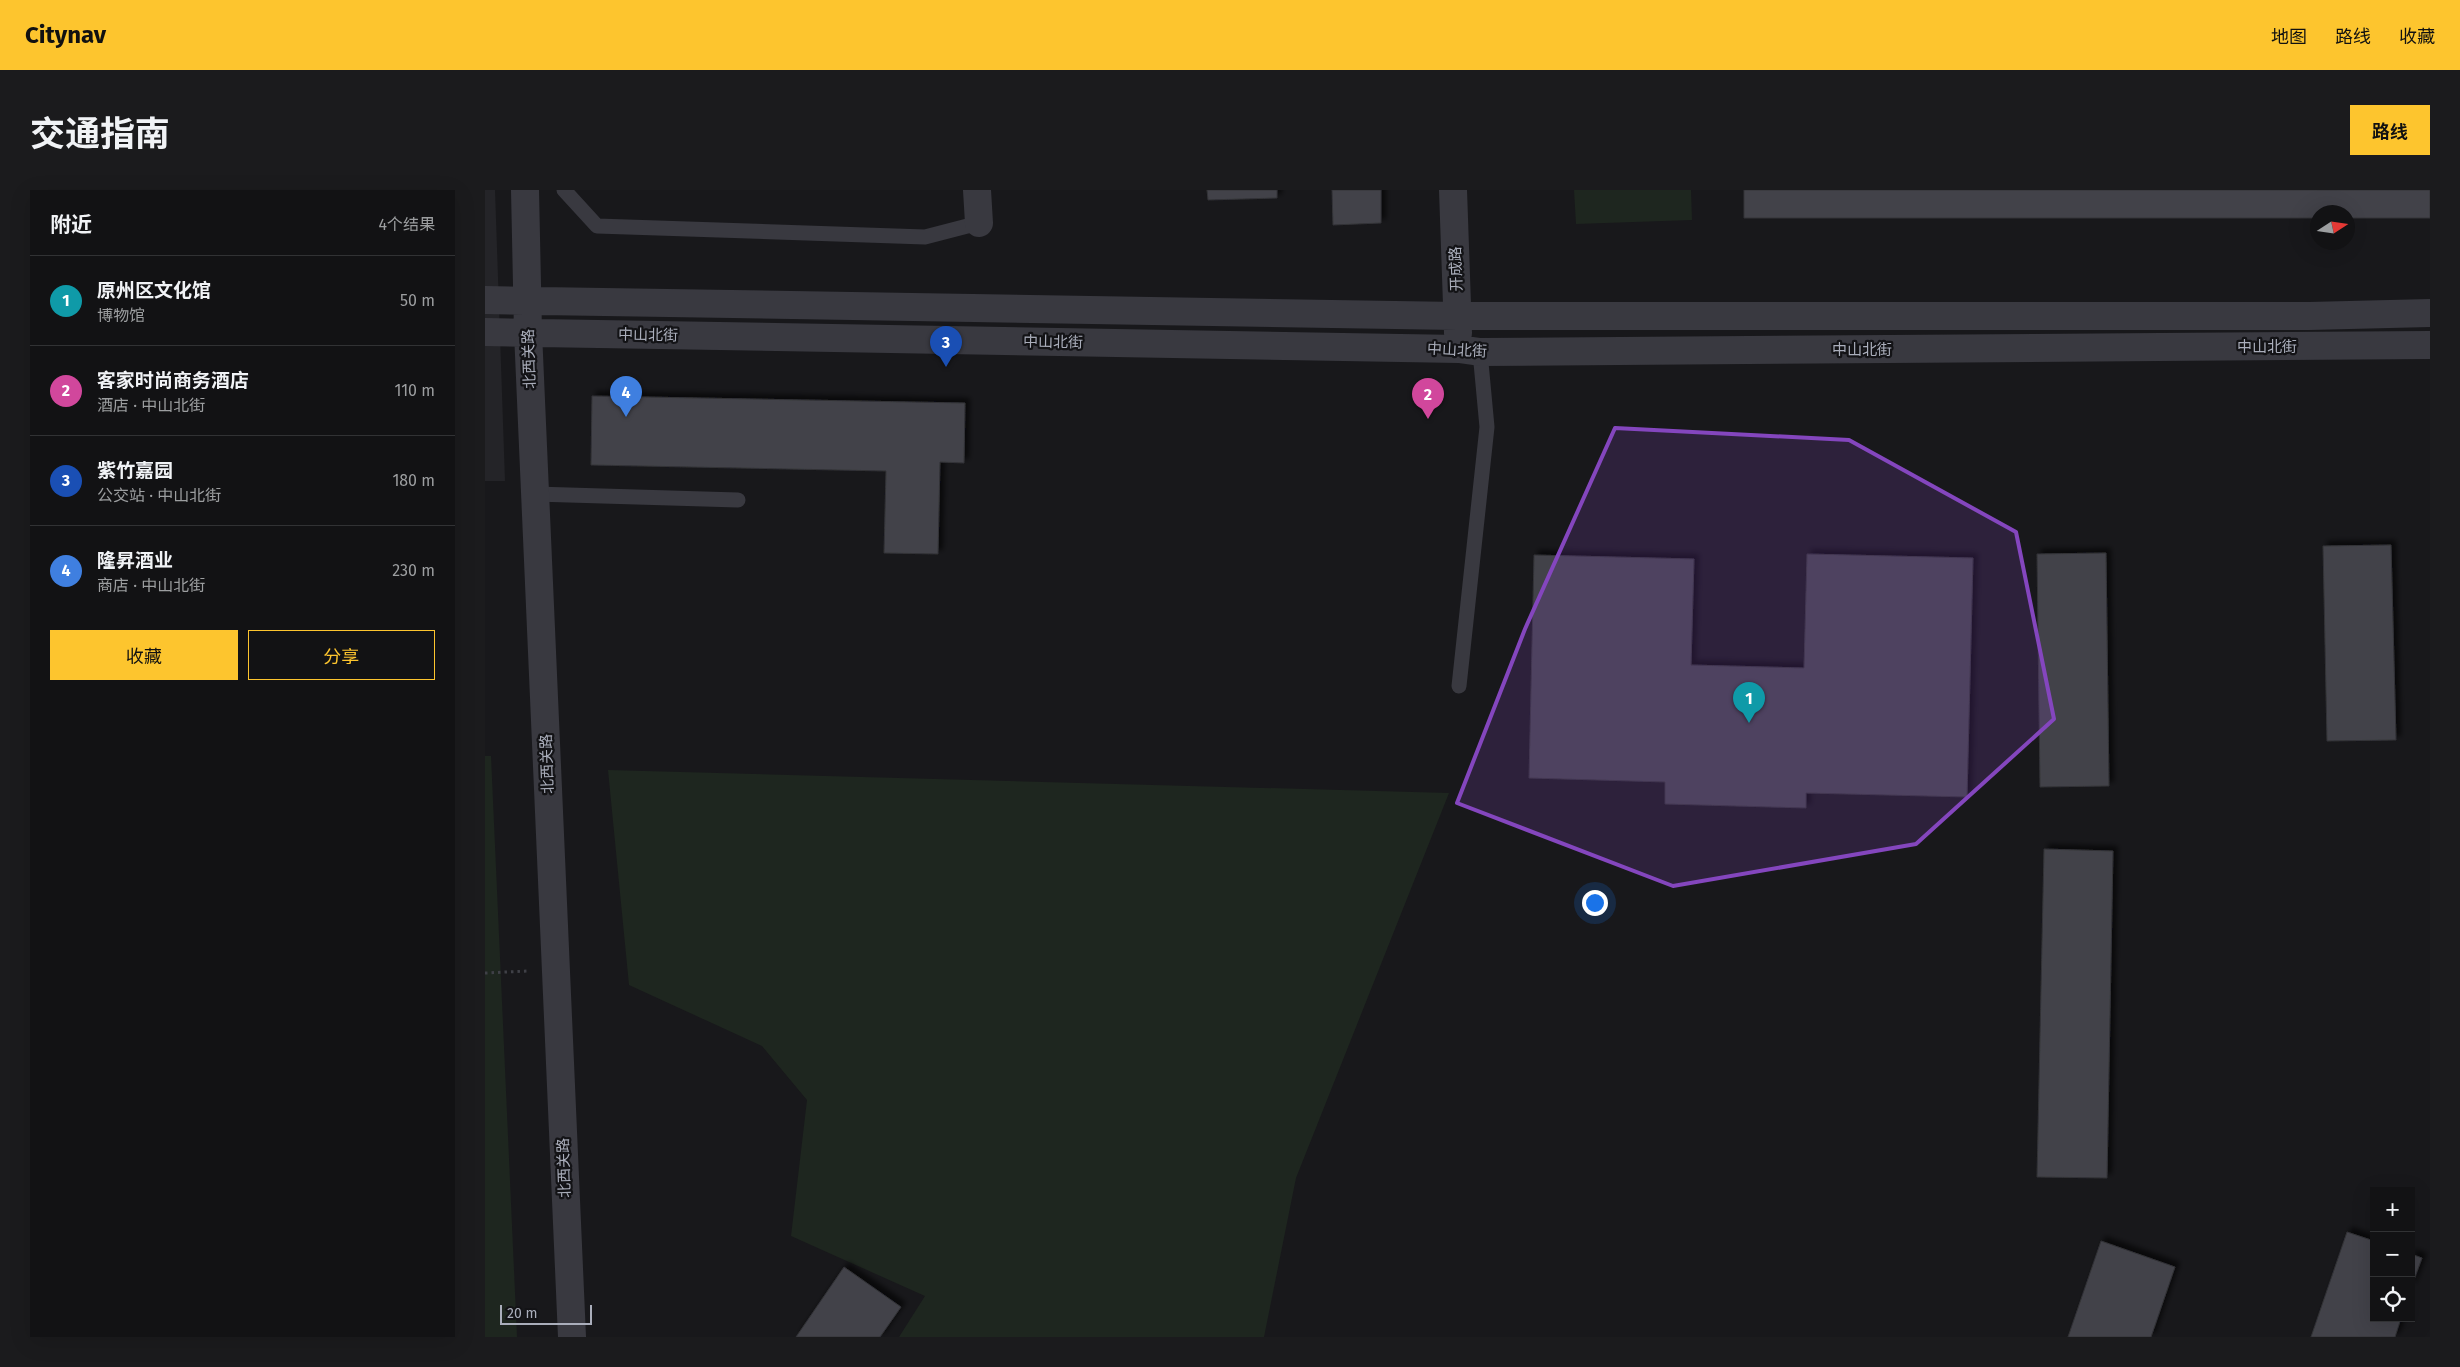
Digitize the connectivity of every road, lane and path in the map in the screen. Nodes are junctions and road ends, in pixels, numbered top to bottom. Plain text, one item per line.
1 (525, 190) edge
2 (564, 190) edge
3 (977, 190) edge
4 (1453, 190) edge
5 (979, 224) joint
6 (485, 300) edge
7 (527, 301) junction
8 (2430, 313) edge
9 (1457, 316) junction
10 (485, 332) edge
11 (528, 332) junction
12 (2430, 345) edge
13 (1469, 350) junction
14 (535, 494) junction
15 (738, 500) dead end
16 (1459, 686) dead end
17 (556, 970) junction
18 (485, 973) edge
19 (572, 1337) edge

1 - 7 street, 北西关路
2 - 5 lane
3 - 5 street
4 - 9 street, 开成路
6 - 7 street, 中山北街
7 - 9 street, 中山北街
7 - 11 street, 北西关路
8 - 9 street, 中山北街
9 - 13 street, 开成路
10 - 11 street, 中山北街
11 - 13 street, 中山北街
11 - 14 street, 北西关路
12 - 13 street, 中山北街
13 - 16 lane
14 - 15 lane
14 - 17 street, 北西关路
17 - 18 path
17 - 19 street, 北西关路

